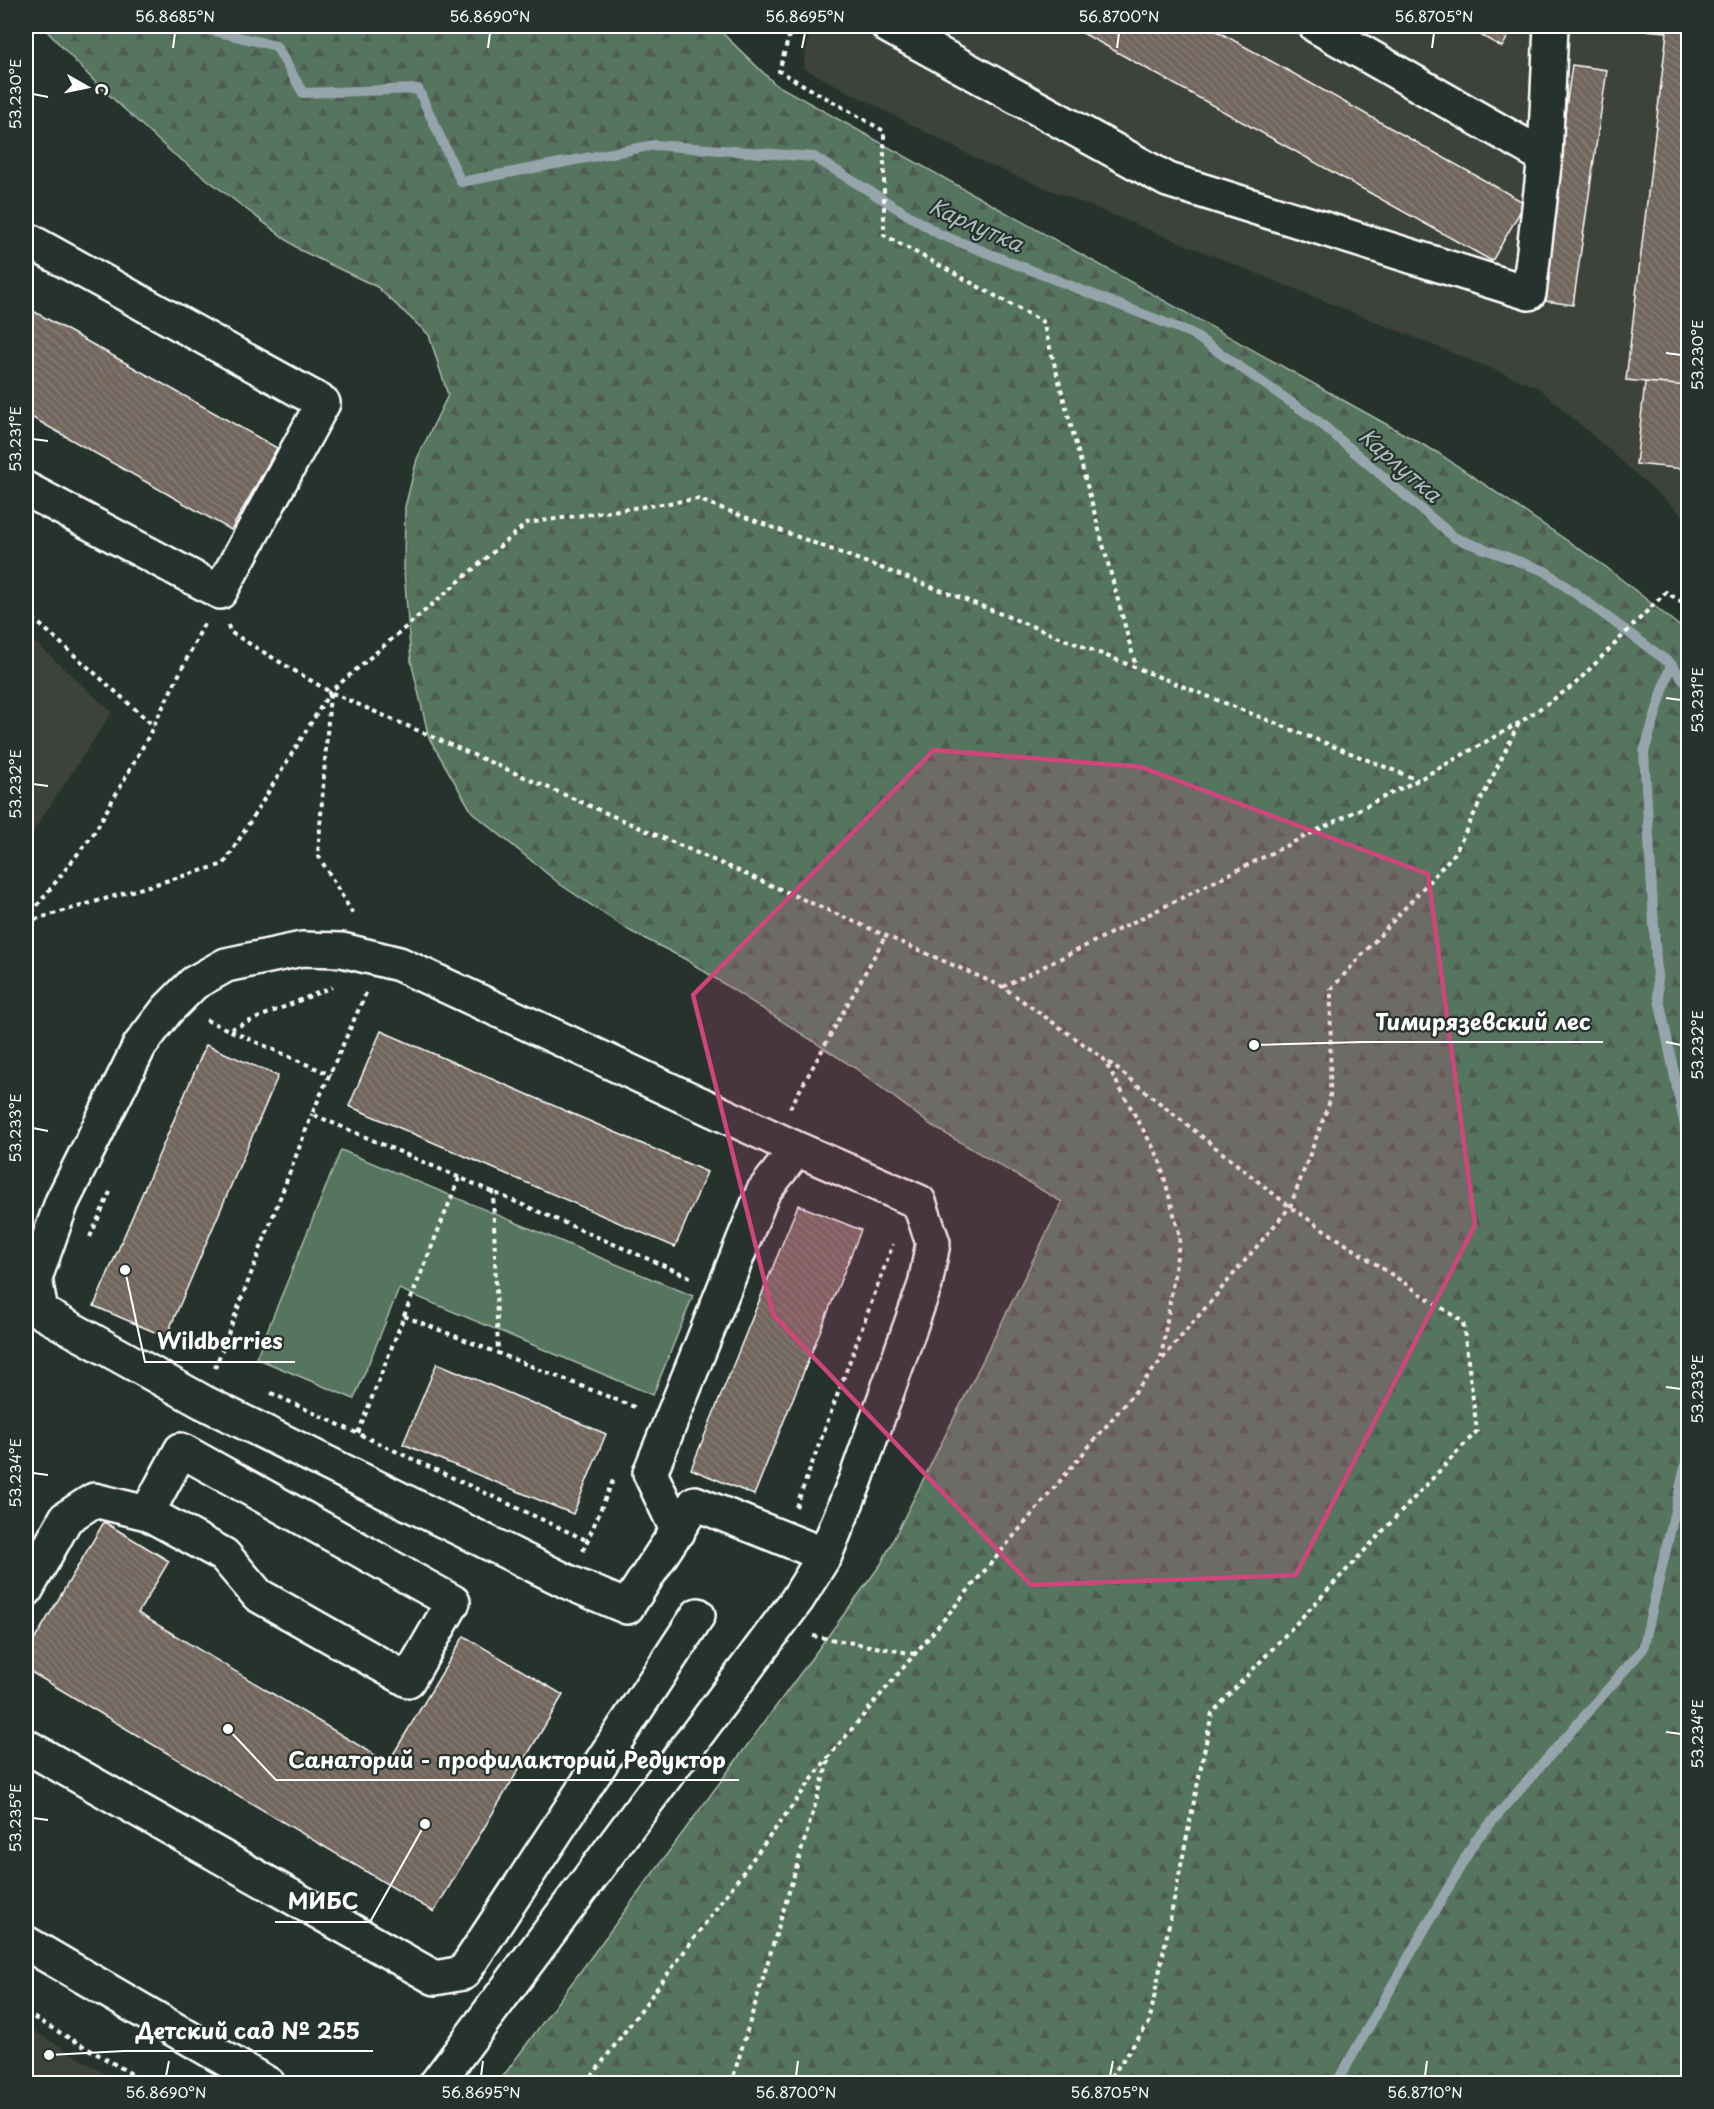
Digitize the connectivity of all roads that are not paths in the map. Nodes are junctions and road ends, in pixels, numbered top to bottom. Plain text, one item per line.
1 (888, 26) edge
2 (1316, 26) edge
3 (1551, 26) edge
4 (1545, 157) junction
5 (26, 239) edge
6 (26, 489) edge
7 (786, 1143) junction
8 (147, 1513) junction
9 (678, 1533) junction
10 (825, 1555) junction
11 (26, 1590) edge
12 (698, 1615) dead end
13 (26, 1746) edge
14 (26, 1943) edge
15 (268, 2084) edge
16 (436, 2084) edge

1 - 4 lane
2 - 4 lane
3 - 4 lane
5 - 6 lane
7 - 9 lane
7 - 9 lane
7 - 10 lane
8 - 8 lane
8 - 11 lane
9 - 10 lane
10 - 16 lane
12 - 13 lane
14 - 15 lane

